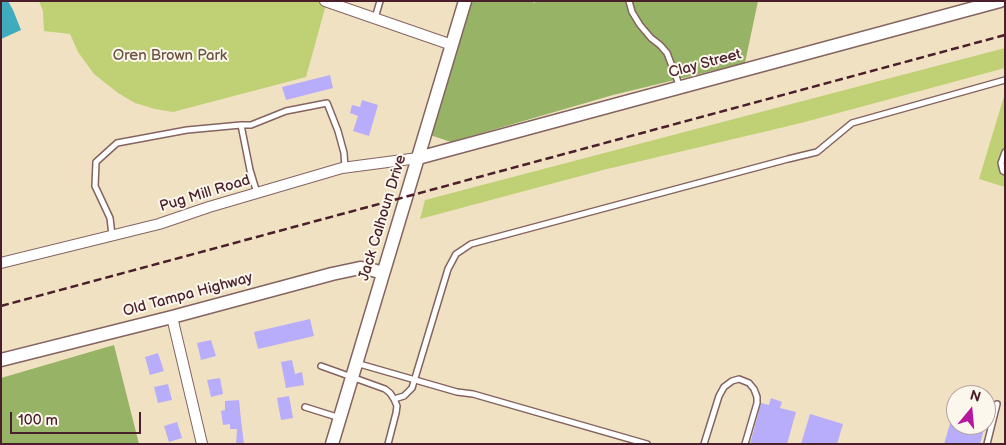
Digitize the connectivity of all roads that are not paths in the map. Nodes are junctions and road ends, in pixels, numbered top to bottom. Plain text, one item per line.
1 (324, 1) edge
2 (380, 1) edge
3 (465, 1) edge
4 (629, 1) edge
5 (1000, 1) edge
6 (375, 18) junction
7 (452, 45) junction
8 (1005, 80) edge
9 (680, 88) junction
10 (241, 124) junction
11 (1005, 152) edge
12 (418, 158) junction
13 (345, 168) junction
14 (1005, 172) edge
15 (257, 193) junction
16 (112, 236) junction
17 (1, 263) edge
18 (383, 273) junction
19 (172, 317) junction
20 (1, 360) edge
21 (356, 363) junction
22 (321, 366) dead end
23 (352, 377) junction
24 (414, 380) junction
25 (394, 399) junction
26 (998, 404) dead end
27 (305, 407) dead end
28 (340, 419) junction
29 (202, 444) edge
30 (332, 444) edge
31 (388, 444) edge
32 (647, 444) edge
33 (704, 444) edge
34 (745, 444) edge
35 (987, 444) edge

1 - 6 street
2 - 6 lane
3 - 7 street, Jack Calhoun Drive
4 - 9 lane
5 - 9 street, Clay Street
6 - 7 street
7 - 12 street, Jack Calhoun Drive
8 - 24 lane
9 - 12 street, Clay Street
10 - 13 lane
10 - 15 lane
10 - 16 lane
11 - 14 lane
12 - 13 street, Pug Mill Road
12 - 18 street, Jack Calhoun Drive
13 - 15 street, Pug Mill Road
15 - 16 street, Pug Mill Road
16 - 17 street, Pug Mill Road
18 - 19 street, Old Tampa Highway
18 - 21 street, Jack Calhoun Drive
19 - 20 street, Old Tampa Highway
19 - 29 street
21 - 23 street, Jack Calhoun Drive
21 - 24 lane
22 - 23 lane
23 - 25 lane
23 - 28 street, Jack Calhoun Drive
24 - 25 lane
24 - 32 lane
25 - 31 lane
26 - 35 lane
27 - 28 lane
28 - 30 street, Jack Calhoun Drive
33 - 34 lane

